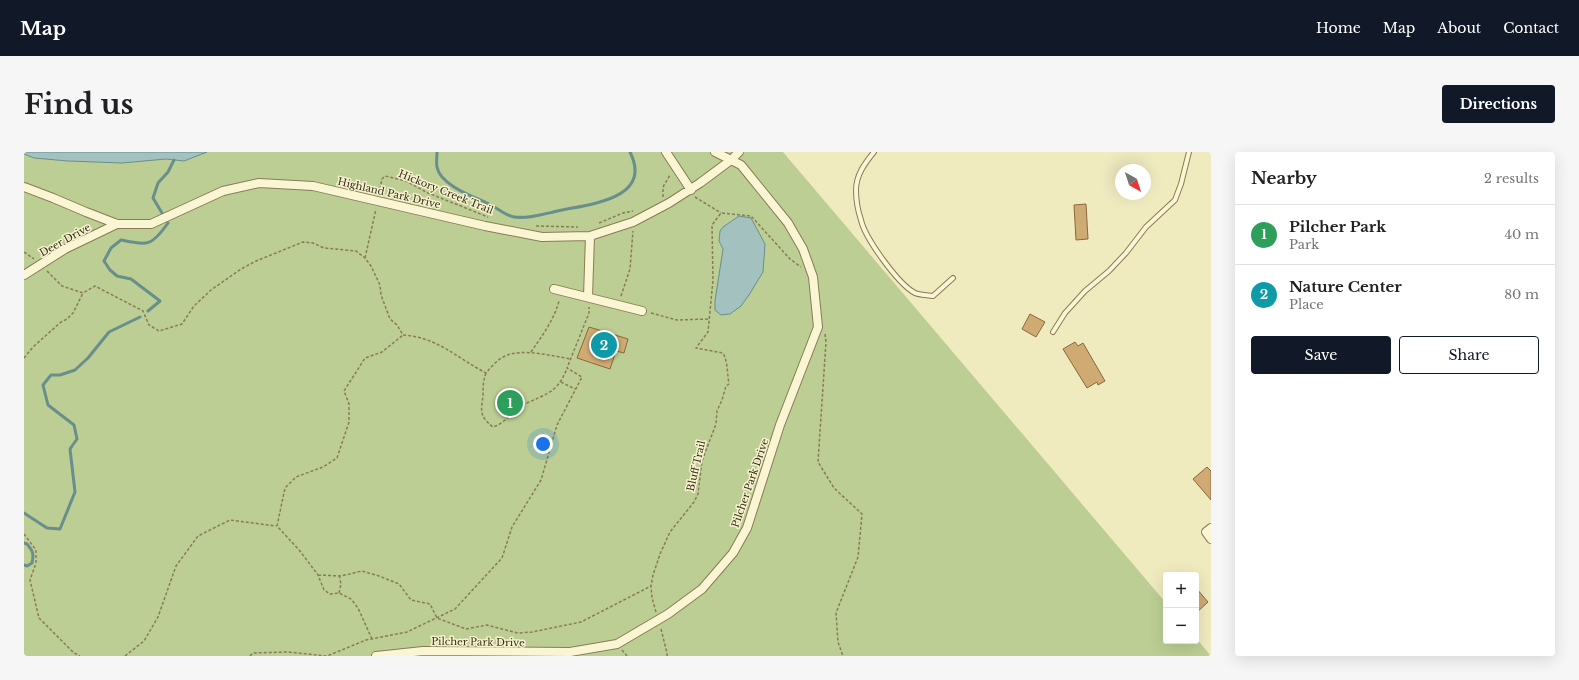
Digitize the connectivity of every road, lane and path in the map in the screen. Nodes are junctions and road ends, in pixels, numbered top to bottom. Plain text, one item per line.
1 (666, 152) edge
2 (715, 152) edge
3 (739, 152) edge
4 (874, 152) edge
5 (1189, 152) edge
6 (731, 160) junction
7 (676, 167) junction
8 (24, 188) edge
9 (692, 193) junction
10 (378, 201) junction
11 (663, 206) junction
12 (636, 210) dead end
13 (720, 213) dead end
14 (490, 218) dead end
15 (633, 222) junction
16 (117, 224) junction
17 (597, 224) dead end
18 (532, 226) dead end
19 (583, 227) dead end
20 (590, 236) junction
21 (24, 252) edge
22 (365, 258) junction
23 (40, 265) junction
24 (24, 275) edge
25 (953, 278) dead end
26 (554, 289) dead end
27 (83, 293) junction
28 (588, 297) junction
29 (559, 301) dead end
30 (618, 305) junction
31 (642, 311) joint
32 (1053, 332) dead end
33 (403, 335) junction
34 (531, 352) junction
35 (24, 358) edge
36 (571, 360) junction
37 (567, 368) junction
38 (486, 373) junction
39 (561, 382) junction
40 (575, 390) junction
41 (277, 526) junction
42 (24, 534) edge
43 (318, 575) junction
44 (339, 576) junction
45 (651, 586) junction
46 (339, 593) junction
47 (437, 618) junction
48 (658, 620) junction
49 (372, 639) junction
50 (80, 656) edge
51 (125, 656) edge
52 (250, 656) edge
53 (376, 656) edge
54 (667, 656) edge

1 - 7 street
2 - 6 street, Pilcher Park Drive
3 - 6 street, Highland Park Drive
4 - 25 lane
5 - 32 lane
6 - 9 street, Highland Park Drive
6 - 48 street, Pilcher Park Drive
7 - 9 street
7 - 11 path
8 - 16 street, Highland Park Drive
9 - 11 street, Highland Park Drive
9 - 13 path
10 - 14 path, Hickory Creek Trail
10 - 16 street, Highland Park Drive
10 - 20 street, Highland Park Drive
10 - 22 path, Hickory Creek Trail
11 - 15 street, Highland Park Drive
12 - 17 path
15 - 20 street, Highland Park Drive
15 - 30 path
16 - 23 street, Deer Drive
18 - 19 path
20 - 28 street
21 - 23 path
22 - 27 path
22 - 33 path
23 - 24 street, Deer Drive
23 - 27 path
26 - 28 street
27 - 35 path
28 - 30 street
28 - 36 path
29 - 34 path
30 - 31 street
31 - 45 path, Bluff Trail
33 - 38 path
33 - 41 path
34 - 36 path
34 - 38 path
36 - 37 path
37 - 39 path
37 - 40 path
38 - 39 path
39 - 40 path
40 - 47 path
41 - 43 path
41 - 51 path
42 - 50 path
43 - 44 path
43 - 46 path
44 - 46 path
44 - 47 path
45 - 47 path
45 - 48 path, Bluff Trail
46 - 49 path
47 - 49 path
48 - 53 street, Pilcher Park Drive
48 - 54 path, Bluff Trail
49 - 52 path

